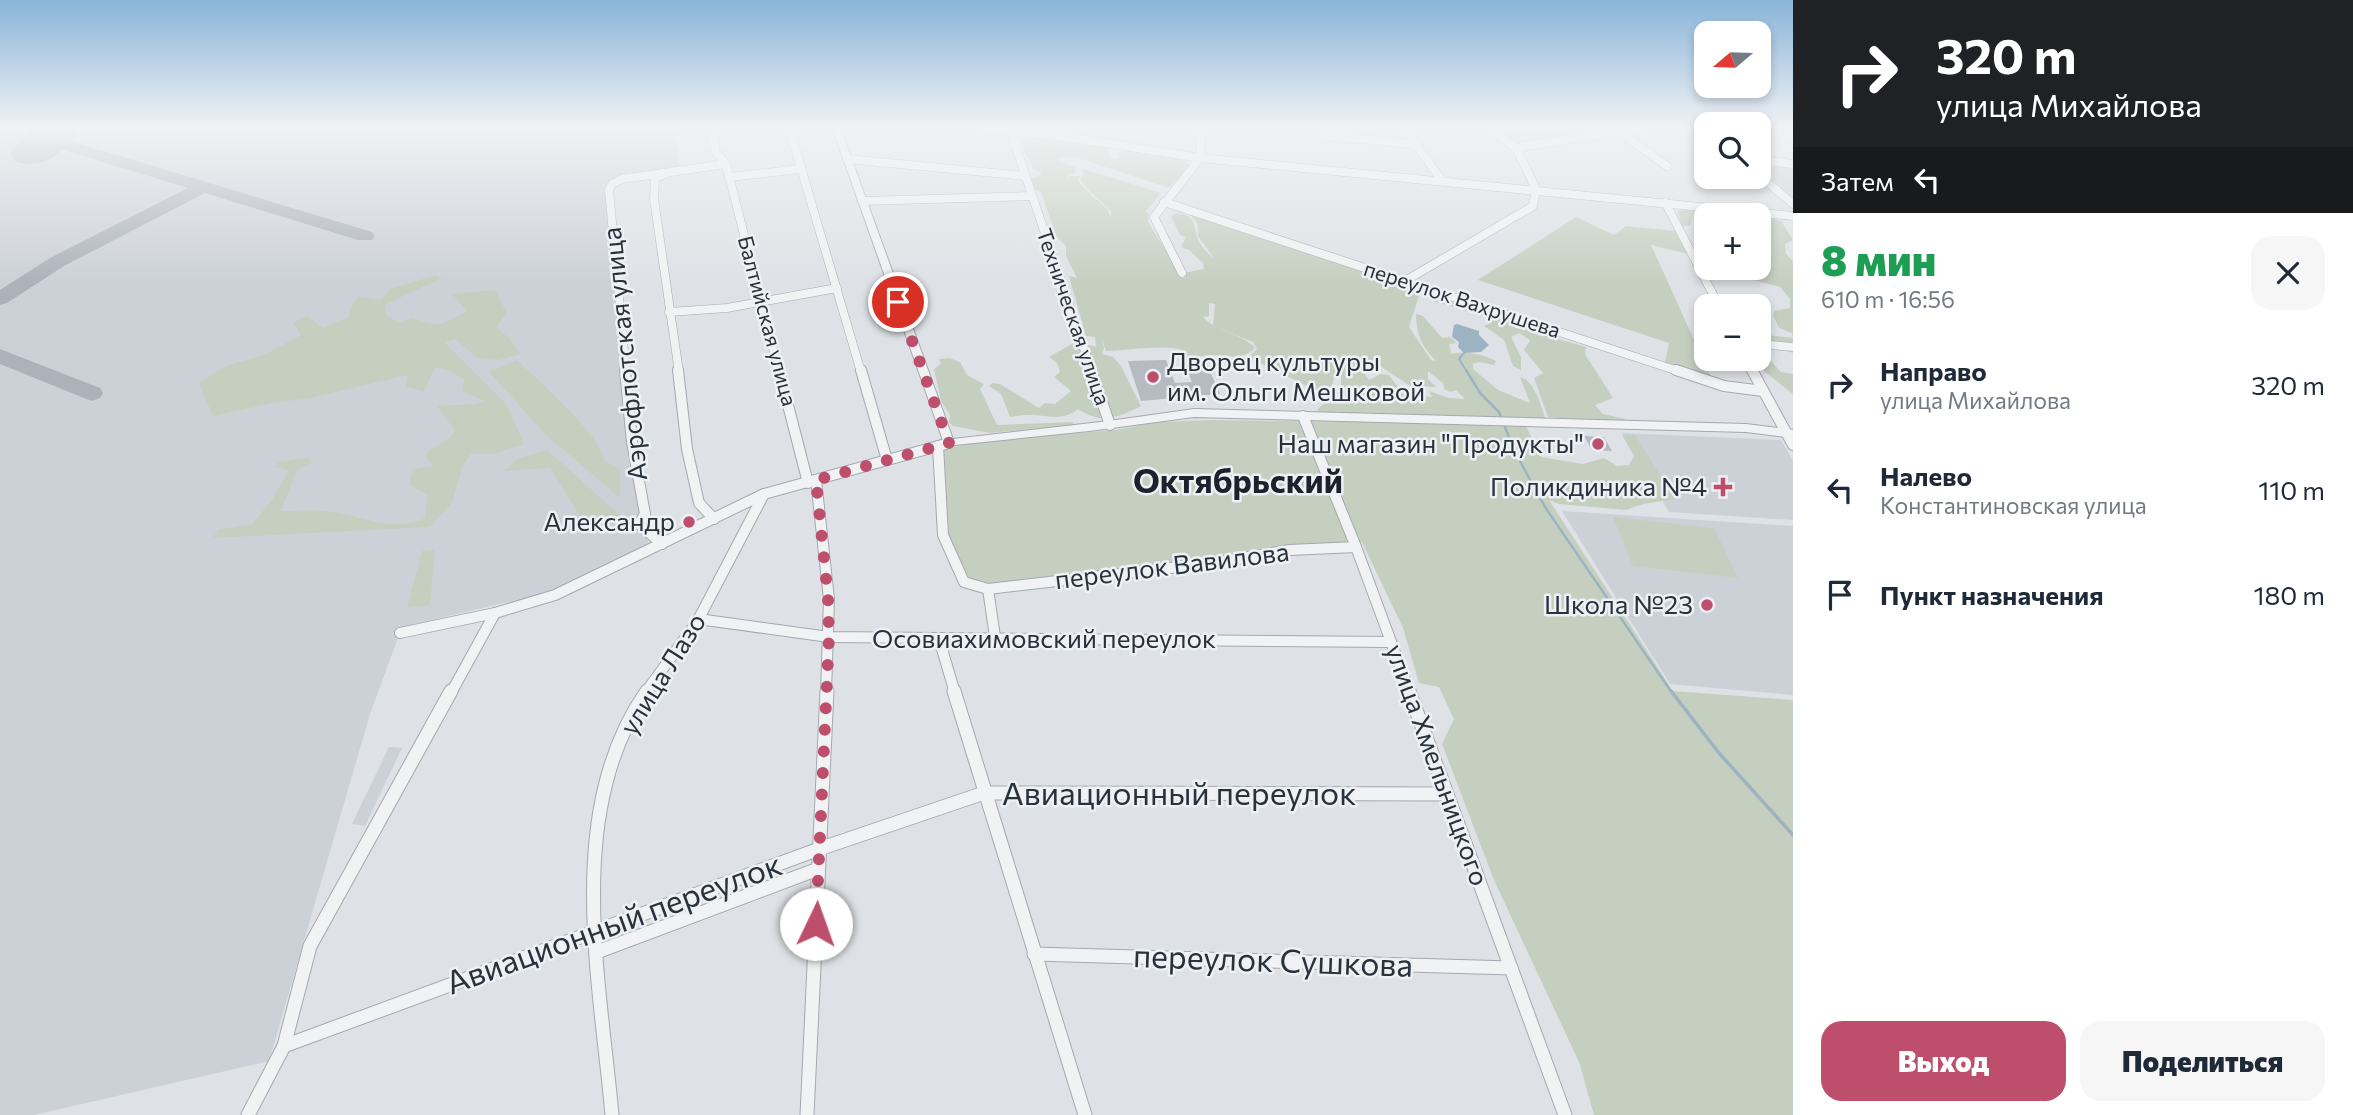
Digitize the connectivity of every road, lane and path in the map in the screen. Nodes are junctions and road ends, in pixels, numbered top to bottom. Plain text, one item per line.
1 (622, 179) edge
2 (655, 179) edge
3 (730, 179) edge
4 (804, 179) edge
5 (855, 179) edge
6 (1026, 179) edge
7 (1183, 179) edge
8 (1421, 179) edge
9 (1531, 179) edge
10 (1442, 181) joint
11 (1771, 185) edge
12 (1536, 189) junction
13 (1032, 196) junction
14 (862, 201) junction
15 (1164, 202) junction
16 (1665, 202) junction
17 (1793, 204) edge
18 (1793, 216) edge
19 (1182, 273) dead end
20 (1405, 281) junction
21 (837, 289) junction
22 (1713, 294) edge
23 (762, 303) junction
24 (669, 312) junction
25 (1771, 345) edge
26 (1793, 347) edge
27 (1752, 371) edge
28 (1763, 391) junction
29 (1303, 416) junction
30 (1110, 425) junction
31 (1790, 434) edge
32 (943, 445) junction
33 (1793, 445) edge
34 (887, 460) junction
35 (812, 482) junction
36 (764, 494) junction
37 (713, 519) junction
38 (662, 544) junction
39 (1356, 547) junction
40 (988, 589) junction
41 (495, 613) junction
42 (698, 620) junction
43 (400, 633) dead end
44 (829, 637) junction
45 (995, 637) junction
46 (940, 639) junction
47 (1391, 642) junction
48 (984, 793) junction
49 (1447, 794) junction
50 (819, 849) junction
51 (818, 869) junction
52 (593, 933) junction
53 (597, 952) junction
54 (1034, 954) junction
55 (1511, 968) junction
56 (284, 1046) junction
57 (248, 1115) edge
58 (612, 1115) edge
59 (807, 1115) edge
60 (1085, 1115) edge
61 (1565, 1115) edge

1 - 38 street, Аэрофлотская улица
2 - 24 street
3 - 23 street, Балтийская улица
4 - 21 street
5 - 14 street
6 - 13 street, Техническая улица
7 - 15 street
8 - 10 street
9 - 12 street
10 - 12 street
11 - 17 street
12 - 16 street
12 - 20 street
13 - 14 street
13 - 30 street, Техническая улица
14 - 32 street
15 - 19 street
15 - 20 street, переулок Вахрушева
16 - 18 street
16 - 22 street
20 - 28 street, переулок Вахрушева
21 - 23 street
21 - 34 street
23 - 24 street
23 - 35 street, Балтийская улица
24 - 37 street
25 - 26 street
27 - 28 street
28 - 31 street
29 - 30 street
29 - 31 street
29 - 39 street, улица Хмельницкого
30 - 32 street
31 - 33 street
32 - 34 street
32 - 40 street
34 - 35 street
35 - 36 street
35 - 44 street, Балтийская улица
36 - 37 street
36 - 42 street, улица Лазо
37 - 38 street
38 - 41 street
39 - 40 street, переулок Вавилова
39 - 47 street, улица Хмельницкого
40 - 45 street
41 - 43 street
41 - 56 street
42 - 44 street, Осовиахимовский переулок
42 - 52 street, улица Лазо
44 - 46 street, Осовиахимовский переулок
44 - 50 street, Балтийская улица
45 - 46 street, Осовиахимовский переулок
45 - 47 street, Осовиахимовский переулок
46 - 48 street
47 - 49 street, улица Хмельницкого
48 - 49 street, Авиационный переулок
48 - 50 street, Авиационный переулок
48 - 54 street
49 - 55 street, улица Хмельницкого
50 - 51 street, Балтийская улица
50 - 52 street, Авиационный переулок
51 - 53 street, Авиационный переулок
51 - 59 street, Балтийская улица
52 - 53 street, улица Лазо
52 - 56 street, Авиационный переулок
53 - 58 street, улица Лазо
54 - 55 street, переулок Сушкова
54 - 60 street
55 - 61 street, улица Хмельницкого
56 - 57 street

